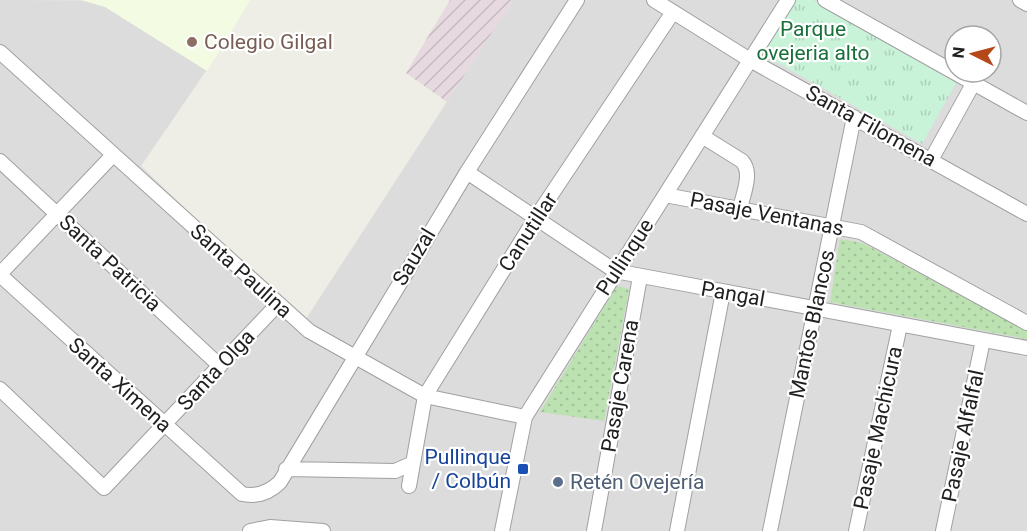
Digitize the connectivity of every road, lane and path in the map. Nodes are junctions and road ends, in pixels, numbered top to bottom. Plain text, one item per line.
1 (577, 0) edge
2 (654, 0) edge
3 (789, 0) edge
4 (825, 0) edge
5 (1020, 0) edge
6 (1027, 4) edge
7 (673, 12) junction
8 (0, 52) edge
9 (750, 60) junction
10 (943, 67) edge
11 (973, 84) joint
12 (1027, 113) edge
13 (854, 117) junction
14 (702, 136) junction
15 (113, 155) junction
16 (931, 160) junction
17 (0, 161) edge
18 (466, 172) junction
19 (665, 195) junction
20 (740, 209) junction
21 (56, 213) junction
22 (1027, 214) edge
23 (535, 219) junction
24 (832, 226) junction
25 (615, 271) junction
26 (0, 275) edge
27 (640, 277) junction
28 (723, 292) junction
29 (278, 304) junction
30 (815, 309) junction
31 (1027, 322) edge
32 (900, 325) junction
33 (983, 340) junction
34 (1027, 348) edge
35 (354, 355) junction
36 (220, 366) junction
37 (0, 389) edge
38 (425, 396) junction
39 (525, 417) junction
40 (164, 425) junction
41 (411, 464) junction
42 (286, 469) junction
43 (409, 486) dead end
44 (242, 494) joint
45 (250, 531) edge
46 (323, 531) edge
47 (502, 531) edge
48 (594, 531) edge
49 (677, 531) edge
50 (770, 531) edge
51 (856, 531) edge
52 (943, 531) edge

1 - 18 street, Sauzal
2 - 7 street, Santa Filomena
3 - 9 street, Pullinque
4 - 10 street
5 - 6 street
7 - 9 street, Santa Filomena
7 - 23 street, Canutillar
8 - 15 street, Santa Paulina
9 - 13 street, Santa Filomena
9 - 14 street, Pullinque
11 - 12 street
11 - 16 street
13 - 16 street, Santa Filomena
13 - 24 street, Mantos Blancos
14 - 19 street, Pullinque
14 - 20 street
15 - 21 street
15 - 29 street, Santa Paulina
16 - 22 street, Santa Filomena
17 - 21 street, Santa Patricia
18 - 23 street, Pangal
18 - 35 street, Sauzal
19 - 20 street, Pasaje Ventanas
19 - 25 street, Pullinque
20 - 24 street, Pasaje Ventanas
21 - 26 street
21 - 36 street, Santa Patricia
23 - 25 street, Pangal
23 - 38 street, Canutillar
24 - 30 street, Mantos Blancos
24 - 31 street, Pasaje Ventanas
25 - 27 street, Pangal
25 - 39 street, Pullinque
26 - 40 street, Santa Ximena
27 - 28 street, Pangal
27 - 48 street, Pasaje Carena
28 - 30 street, Pangal
28 - 49 street
29 - 35 street, Santa Paulina
29 - 36 street, Santa Olga
30 - 32 street, Pangal
30 - 50 street, Mantos Blancos
32 - 33 street, Pangal
32 - 51 street, Pasaje Machicura
33 - 34 street, Pangal
33 - 52 street, Pasaje Alfalfal
35 - 38 street, Santa Paulina
35 - 42 street, Sauzal
36 - 40 street, Santa Olga
37 - 40 street, Santa Olga
38 - 39 street, Santa Paulina
38 - 41 street, Canutillar
39 - 47 street, Pullinque
40 - 44 street, Santa Ximena
41 - 42 street
41 - 43 street, Canutillar
42 - 44 street, Sauzal
45 - 46 street

